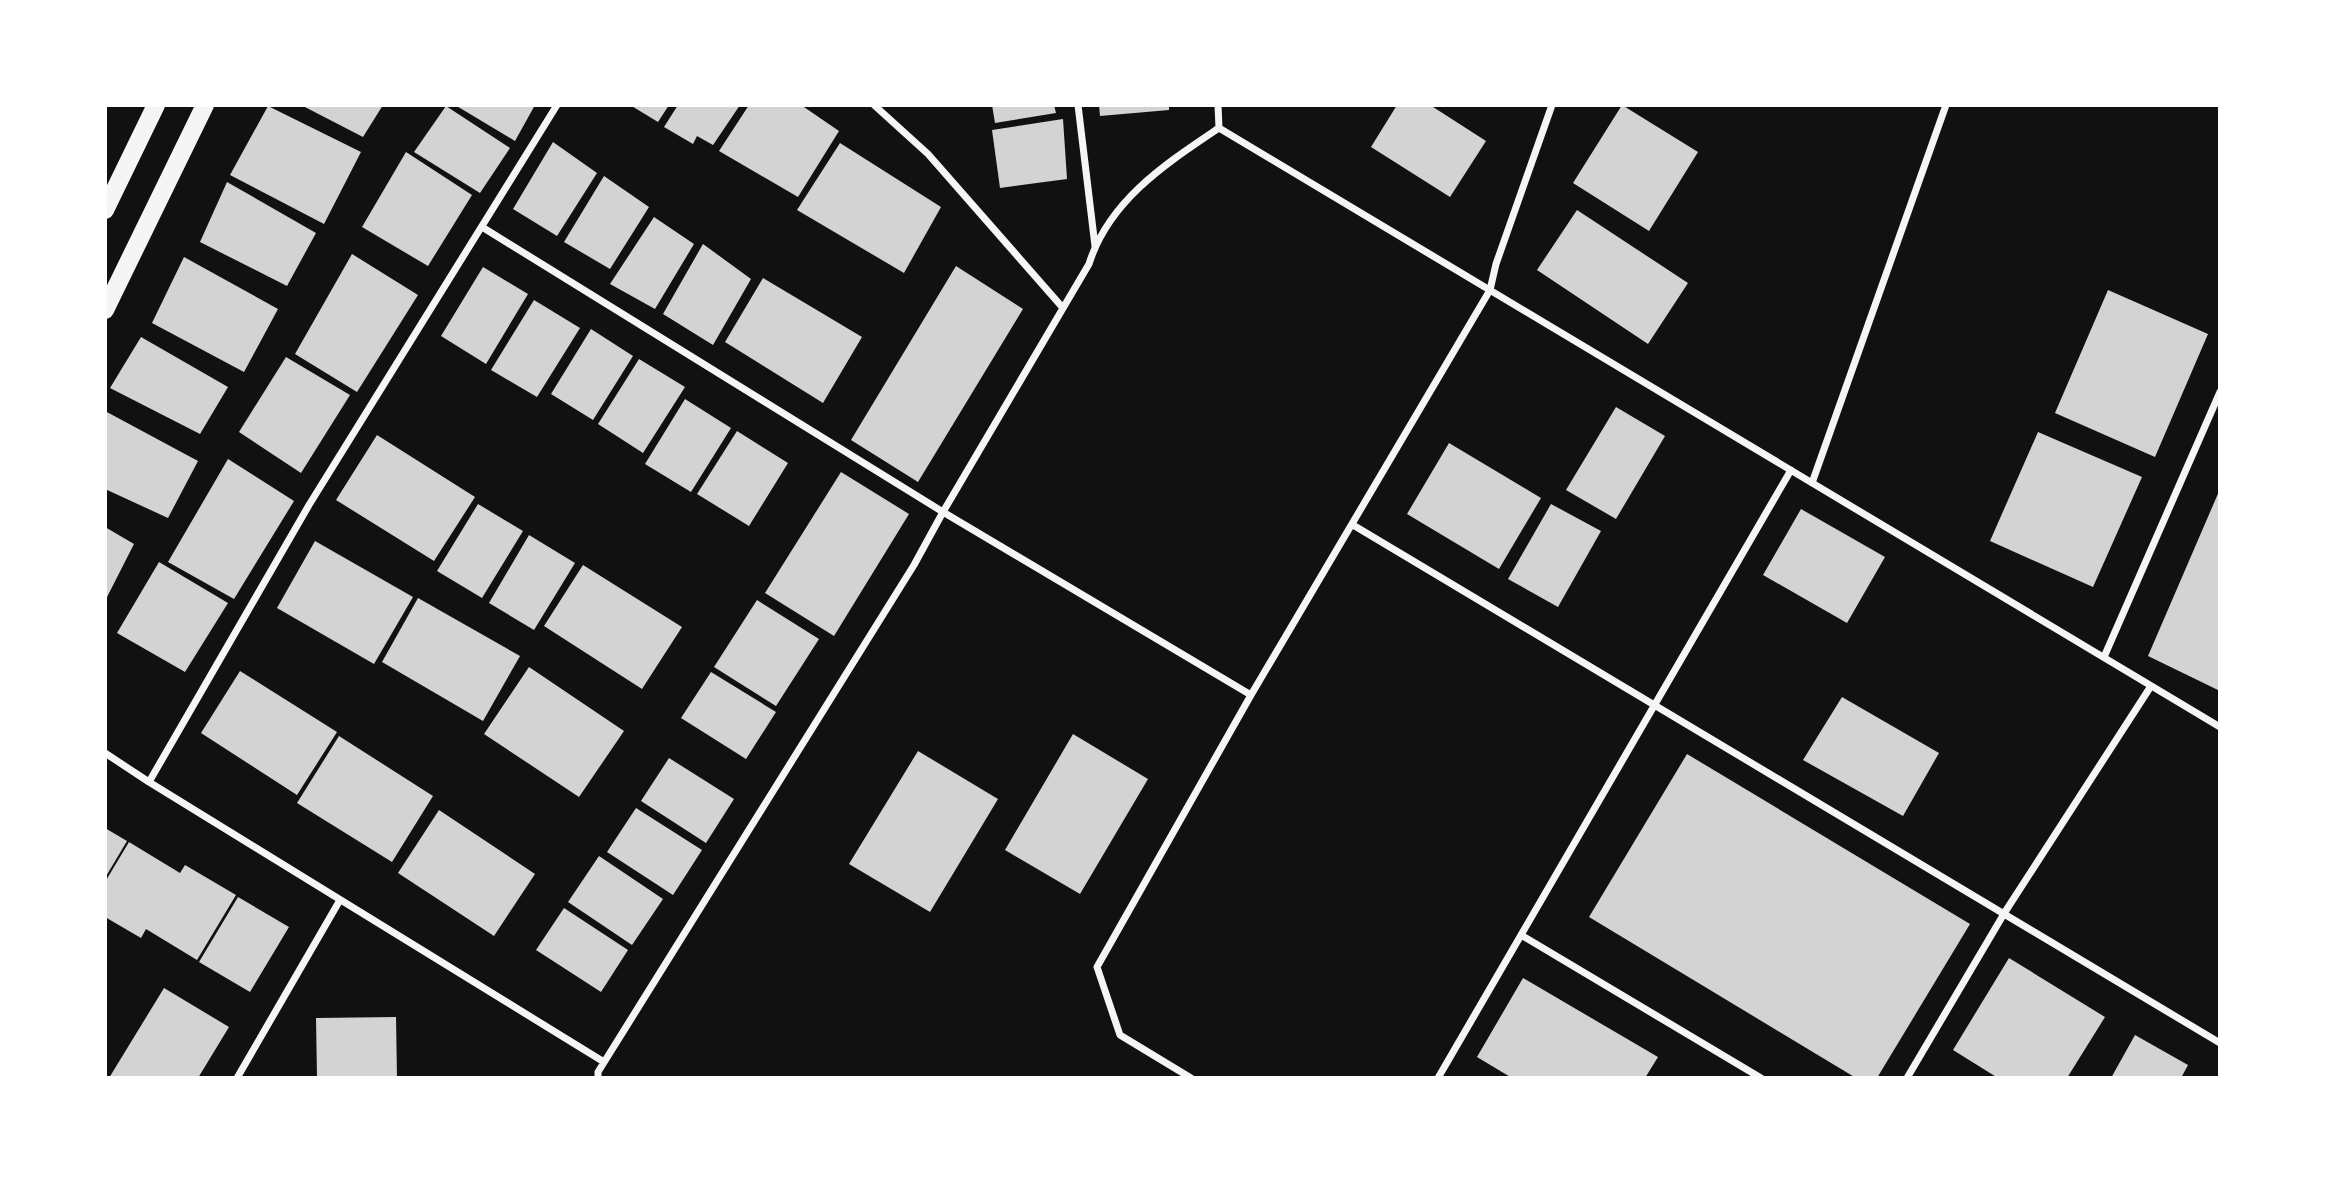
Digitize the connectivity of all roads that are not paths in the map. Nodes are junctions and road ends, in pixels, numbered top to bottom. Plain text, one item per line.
1 (156, 105) edge
2 (205, 105) edge
3 (557, 105) edge
4 (874, 105) edge
5 (1079, 105) edge
6 (1217, 105) edge
7 (1552, 105) edge
8 (1946, 105) edge
9 (1219, 128) junction
10 (105, 210) edge
11 (482, 227) junction
12 (1095, 246) junction
13 (1490, 290) junction
14 (1063, 309) junction
15 (105, 310) edge
16 (2220, 392) edge
17 (1791, 470) junction
18 (1812, 483) junction
19 (943, 512) junction
20 (1353, 525) junction
21 (2104, 657) junction
22 (2151, 686) junction
23 (1251, 695) junction
24 (1654, 706) junction
25 (2220, 727) edge
26 (105, 753) edge
27 (149, 782) junction
28 (340, 900) junction
29 (2005, 912) junction
30 (1521, 934) junction
31 (2220, 1043) edge
32 (604, 1062) junction
33 (237, 1078) edge
34 (598, 1078) edge
35 (1191, 1078) edge
36 (1438, 1078) edge
37 (1761, 1078) edge
38 (1907, 1078) edge

1 - 10 main road
2 - 15 main road
3 - 11 street
4 - 14 street
5 - 12 street
6 - 9 street
7 - 13 street
8 - 18 street
9 - 12 street
9 - 13 street
11 - 19 street
11 - 27 street
12 - 14 street
13 - 17 street
13 - 20 street
14 - 19 street
16 - 21 street
17 - 18 street
17 - 24 street
18 - 21 street
19 - 23 street
19 - 32 street
20 - 23 street
20 - 24 street
21 - 22 street
22 - 25 street
22 - 29 street
23 - 35 street
24 - 29 street
24 - 30 street
26 - 27 street
27 - 28 street
28 - 32 street
28 - 33 street
29 - 31 street
29 - 38 street
30 - 36 street
30 - 37 street
32 - 34 street

